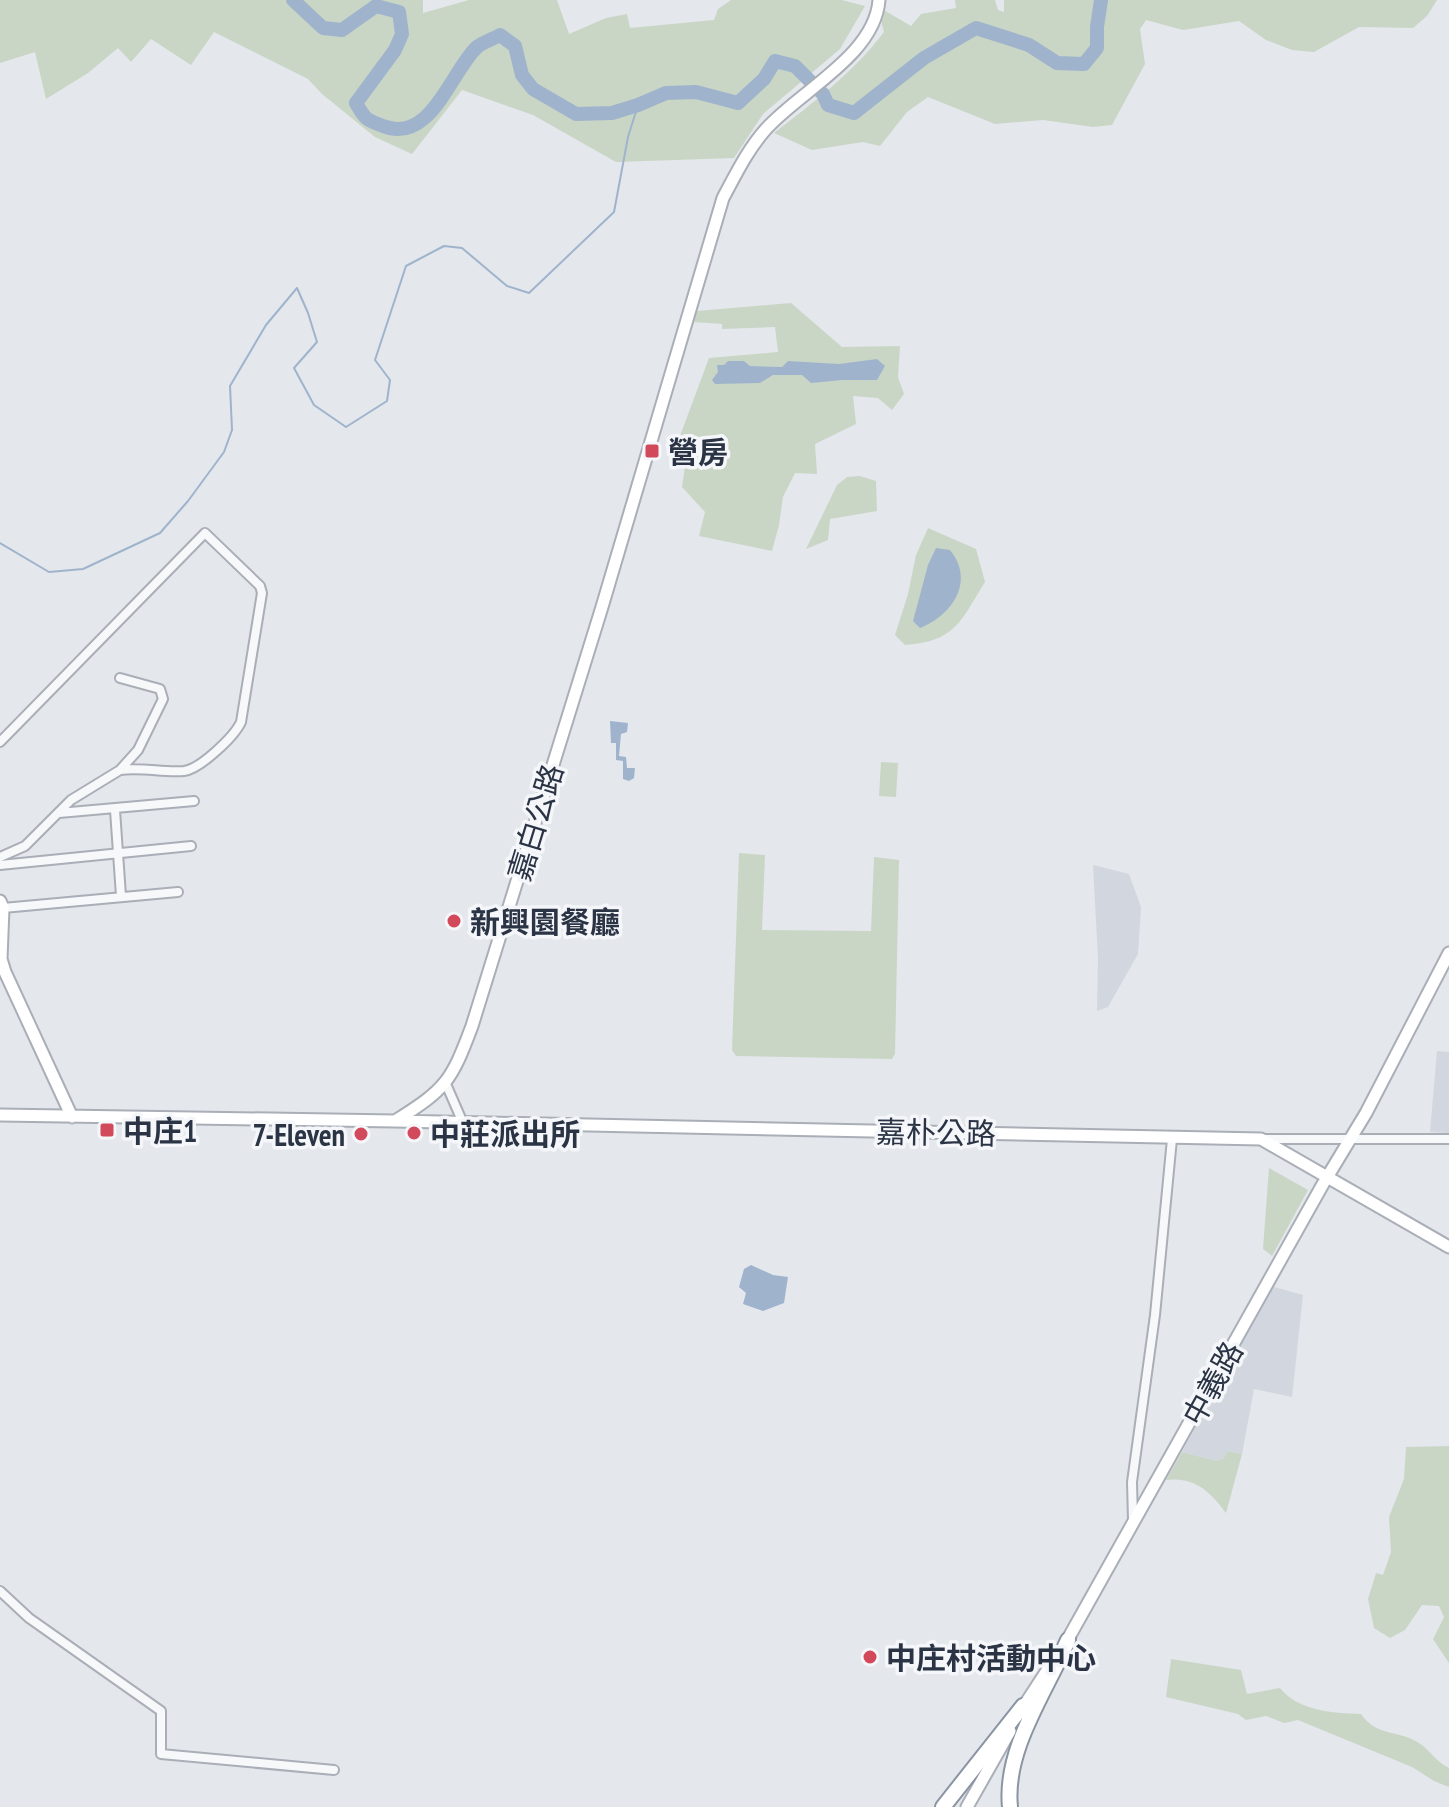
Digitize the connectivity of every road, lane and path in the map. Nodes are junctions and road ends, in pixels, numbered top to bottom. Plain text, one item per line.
1 (879, 0) edge
2 (120, 678) dead end
3 (0, 742) edge
4 (120, 770) junction
5 (194, 801) dead end
6 (115, 810) junction
7 (59, 813) junction
8 (191, 846) dead end
9 (118, 852) junction
10 (0, 857) edge
11 (0, 865) edge
12 (178, 892) dead end
13 (121, 896) junction
14 (1, 905) edge
15 (1449, 953) edge
16 (446, 1084) junction
17 (0, 1115) edge
18 (72, 1117) junction
19 (395, 1121) junction
20 (463, 1123) junction
21 (1172, 1139) junction
22 (1261, 1139) junction
23 (1449, 1139) edge
24 (1349, 1141) junction
25 (1327, 1177) junction
26 (1449, 1247) edge
27 (1133, 1526) junction
28 (0, 1591) edge
29 (1068, 1640) junction
30 (1023, 1706) junction
31 (334, 1770) dead end
32 (943, 1807) edge
33 (967, 1807) edge
34 (1010, 1807) edge

1 - 16 main road, 嘉白公路
2 - 4 street
3 - 4 street
4 - 7 street
5 - 6 street
6 - 7 street
6 - 9 street
7 - 10 street
8 - 9 street
9 - 11 street
9 - 13 street
12 - 13 street
13 - 14 street
14 - 18 main road
15 - 24 main road, 中義路
16 - 19 main road, 嘉白公路
16 - 20 street
17 - 18 main road
18 - 19 main road
19 - 20 main road, 嘉朴公路
20 - 21 main road, 嘉朴公路
21 - 22 main road, 嘉朴公路
21 - 27 street
22 - 24 street
22 - 25 main road, 嘉朴公路
23 - 24 street
24 - 25 main road, 中義路
25 - 26 main road, 嘉朴公路
25 - 27 main road, 中義路
27 - 29 main road, 中義路
28 - 31 street
29 - 30 main road, 中義路
29 - 34 highway
30 - 32 highway
30 - 33 main road, 中義路

